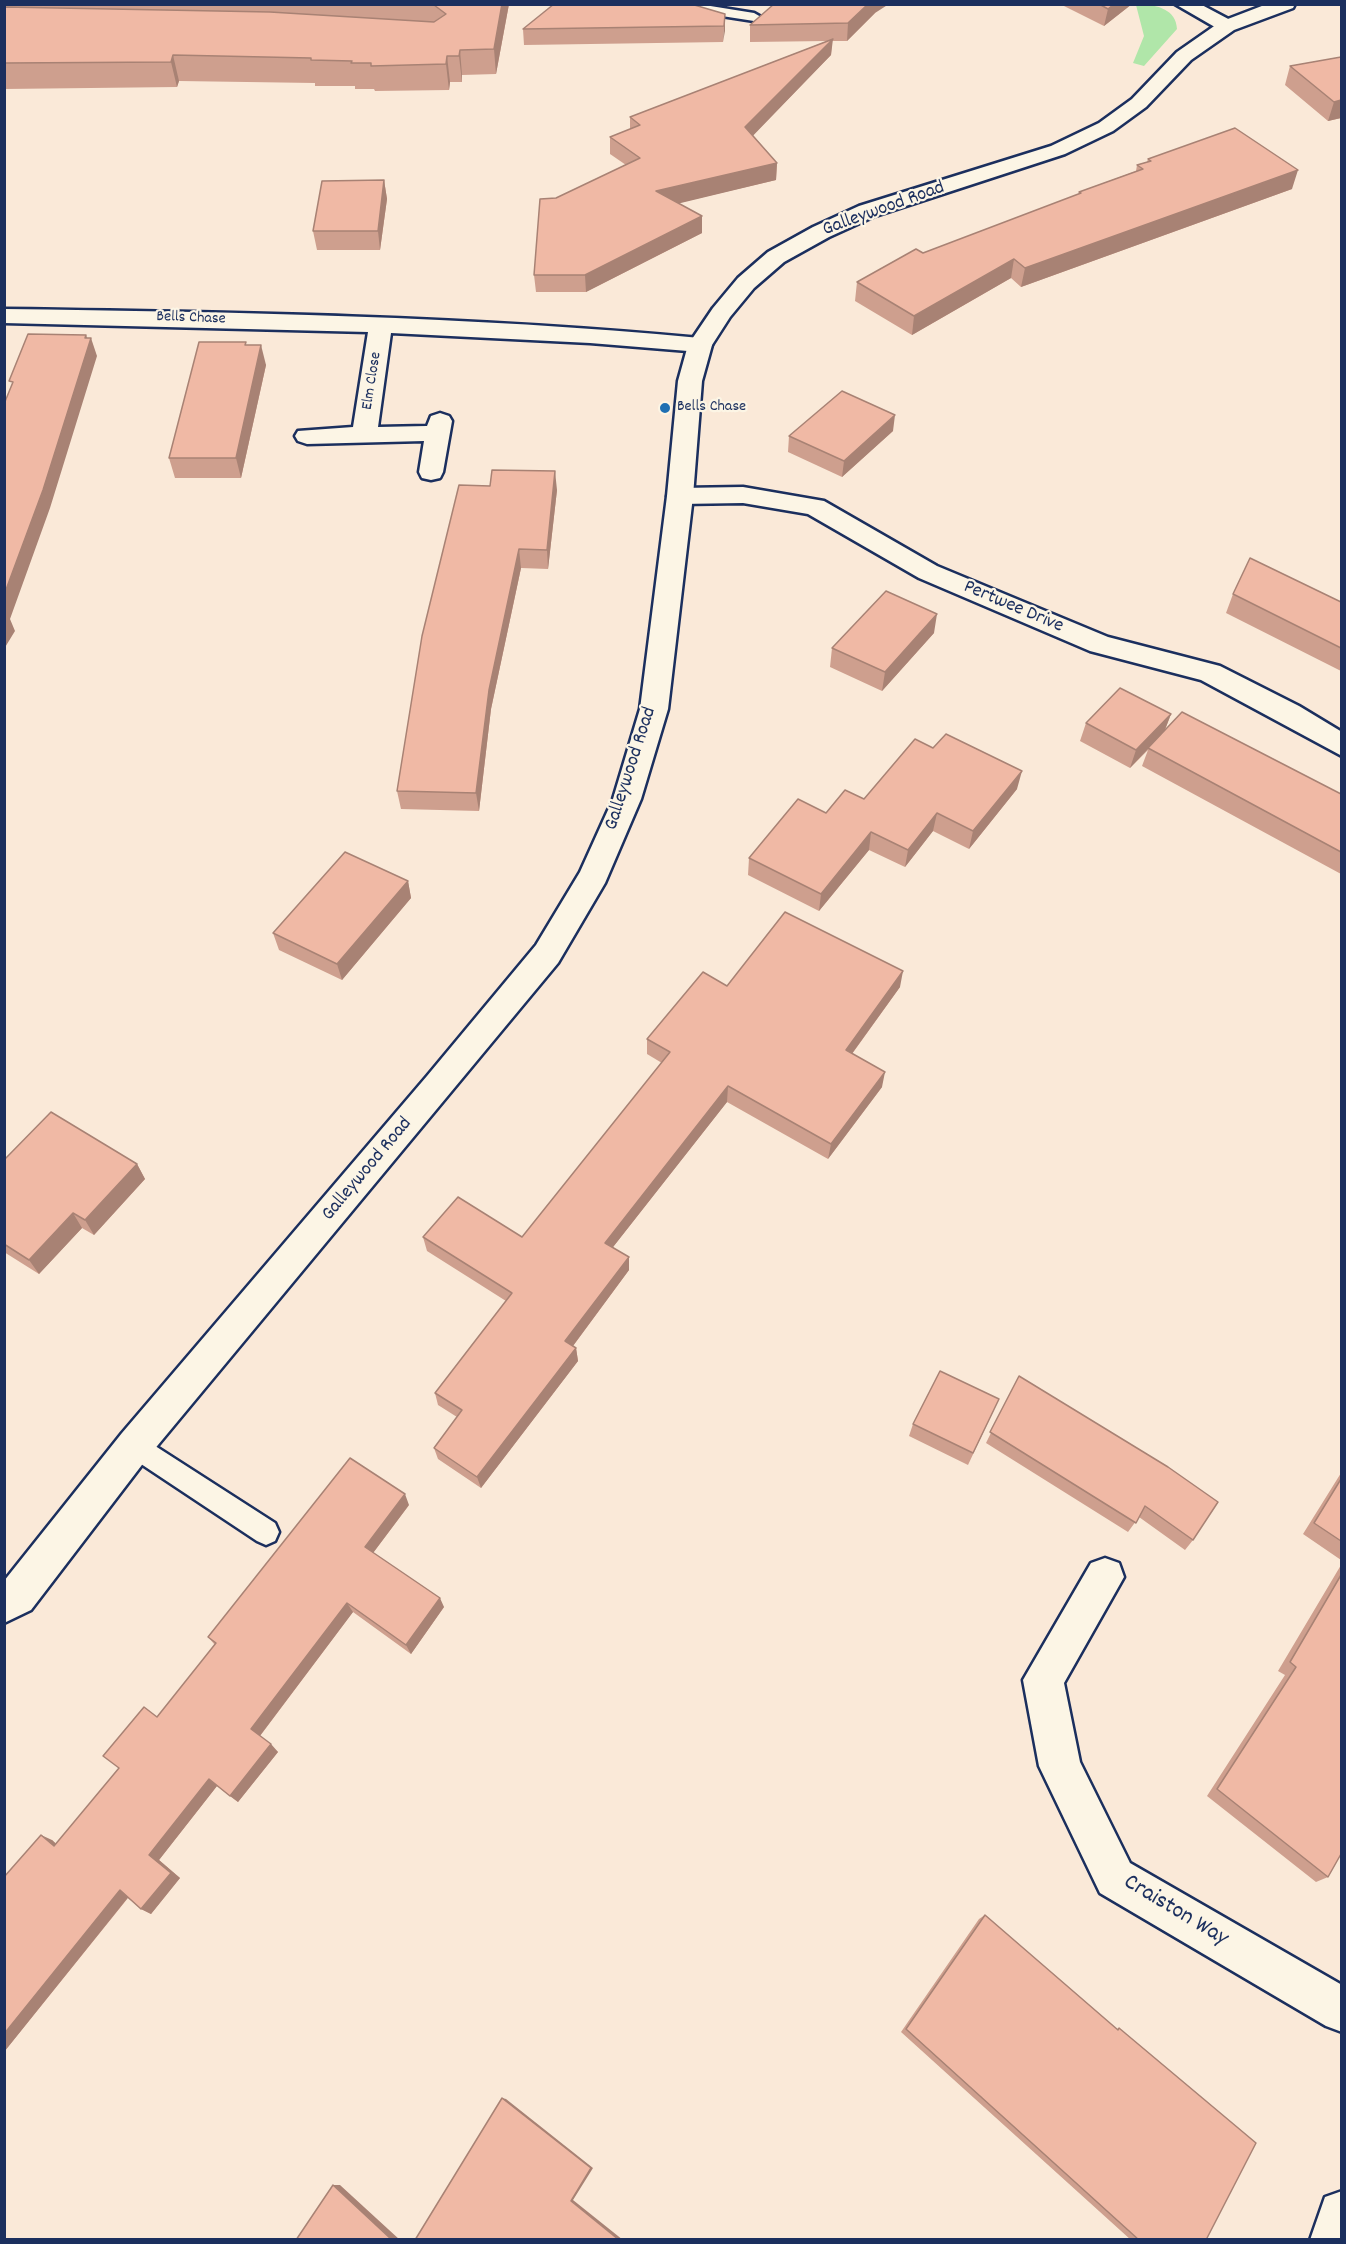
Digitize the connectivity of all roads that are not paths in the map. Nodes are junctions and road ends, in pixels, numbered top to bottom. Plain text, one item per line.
1 (670, 4) edge
2 (1184, 4) edge
3 (1286, 4) edge
4 (697, 6) edge
5 (754, 17) dead end
6 (1227, 26) junction
7 (4, 316) edge
8 (381, 326) junction
9 (700, 345) junction
10 (307, 436) dead end
11 (364, 436) junction
12 (432, 472) dead end
13 (680, 496) junction
14 (1341, 746) edge
15 (135, 1445) junction
16 (266, 1532) dead end
17 (1105, 1576) dead end
18 (4, 1604) edge
19 (1341, 2010) edge
20 (1341, 2214) edge
21 (1333, 2240) edge

1 - 4 lane
2 - 6 street
3 - 6 street, Galleywood Road
4 - 5 lane
6 - 9 street, Galleywood Road
7 - 8 street, Bells Chase
8 - 9 street, Bells Chase
8 - 11 street, Elm Close
9 - 13 street, Galleywood Road
10 - 11 street, Elm Close
11 - 12 street, Elm Close
13 - 14 street, Pertwee Drive
13 - 15 street, Galleywood Road
15 - 16 lane
15 - 18 street, Galleywood Road
17 - 19 street, Craiston Way
20 - 21 street

